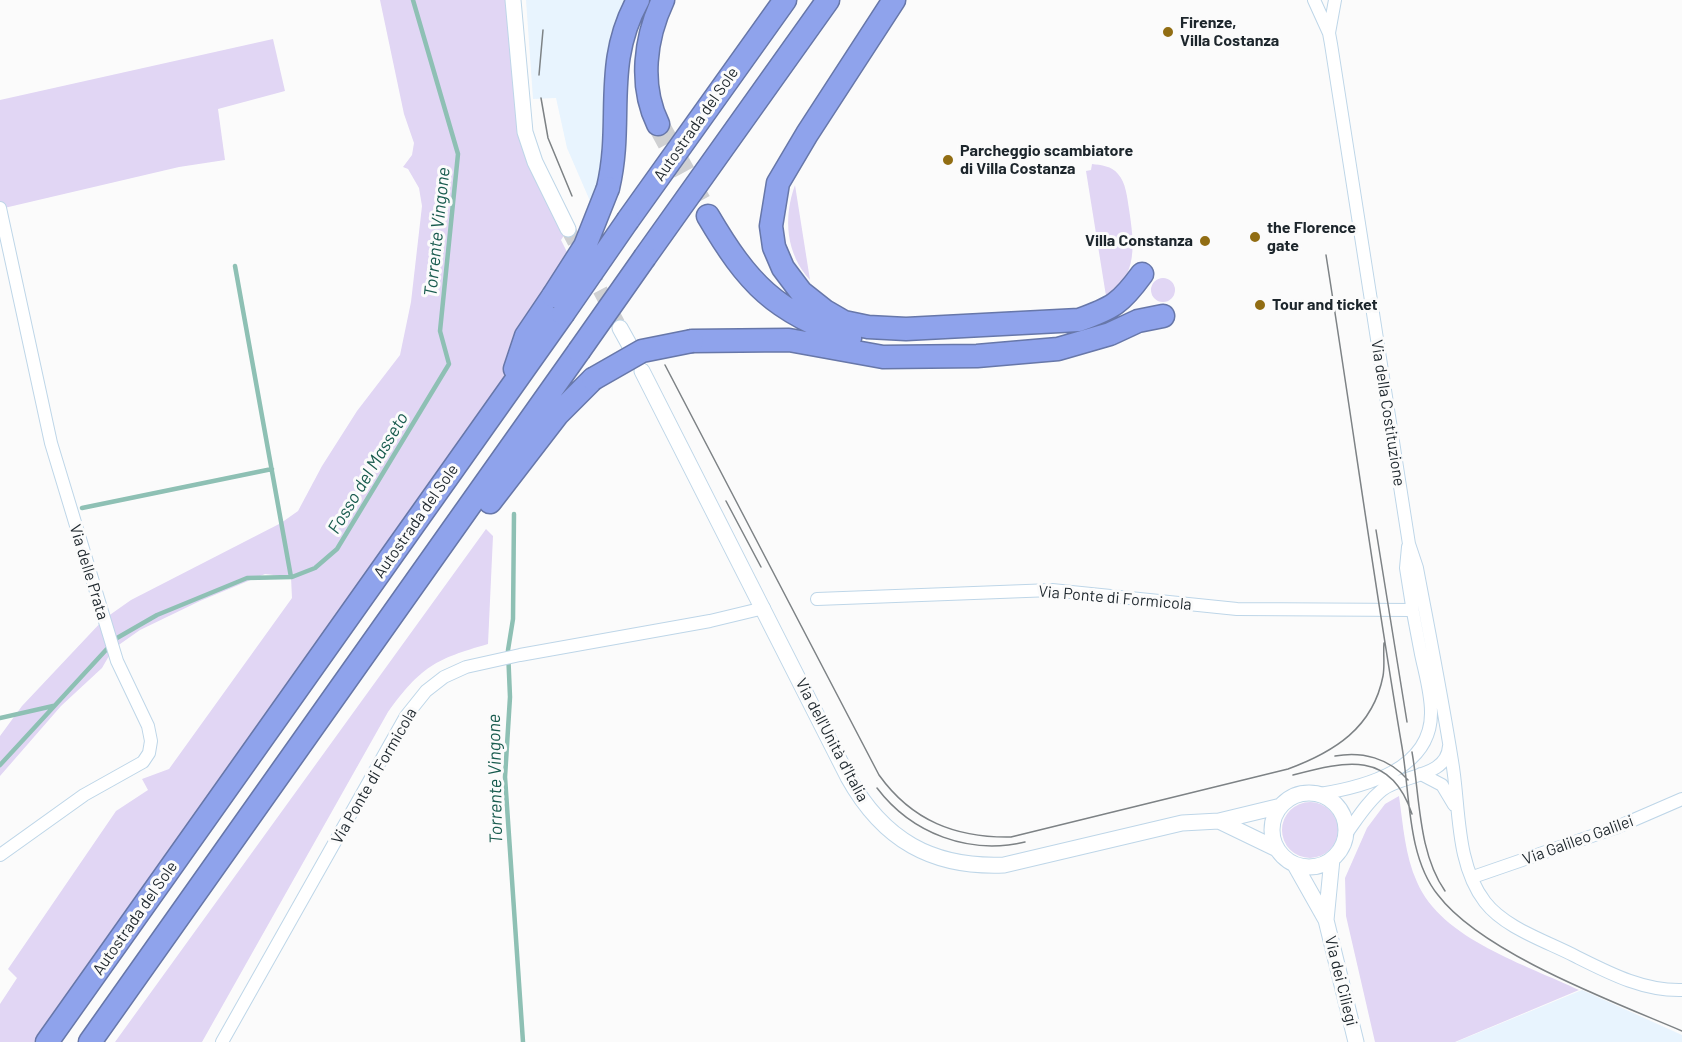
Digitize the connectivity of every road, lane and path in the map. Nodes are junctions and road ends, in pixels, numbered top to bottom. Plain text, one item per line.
1 (513, 0) edge
2 (638, 0) edge
3 (663, 0) edge
4 (785, 0) edge
5 (828, 0) edge
6 (894, 0) edge
7 (1314, 0) edge
8 (1335, 0) edge
9 (1329, 33) junction
10 (658, 124) tunnel mouth
11 (0, 208) edge
12 (708, 216) tunnel mouth
13 (568, 229) tunnel mouth
14 (1142, 274) dead end
15 (558, 305) junction
16 (1163, 316) dead end
17 (620, 328) tunnel mouth
18 (630, 346) dead end
19 (977, 356) junction
20 (642, 371) dead end
21 (1409, 544) junction
22 (415, 583) junction
23 (817, 599) dead end
24 (764, 609) junction
25 (1412, 610) junction
26 (1449, 743) junction
27 (1421, 774) junction
28 (1320, 795) junction
29 (1682, 799) edge
30 (1281, 806) junction
31 (1457, 812) junction
32 (1219, 821) junction
33 (1346, 834) junction
34 (1277, 849) junction
35 (0, 855) edge
36 (1332, 859) junction
37 (1295, 865) junction
38 (1473, 878) junction
39 (1326, 920) junction
40 (1682, 990) edge
41 (46, 1042) edge
42 (90, 1042) edge
43 (222, 1042) edge
44 (1356, 1042) edge

1 - 13 street
2 - 15 highway, bridge
3 - 10 highway
4 - 15 highway, Autostrada del Sole, bridge
5 - 22 highway, bridge
6 - 14 highway
7 - 9 street, Via della Costituzione
8 - 9 street, Via della Costituzione
9 - 21 street, Via della Costituzione
11 - 35 street, Via delle Prata
12 - 19 highway
15 - 41 highway, Autostrada del Sole
16 - 19 highway
17 - 18 street
19 - 22 highway, bridge
20 - 24 street, Via dell'Unità d'Italia
21 - 25 street, Via della Costituzione
21 - 26 street, Via della Costituzione
22 - 42 highway
23 - 25 street, Via Ponte di Formicola
24 - 32 street, Via dell'Unità d'Italia
24 - 43 street, Via Ponte di Formicola
25 - 28 street, Via della Costituzione
26 - 27 street, Via dei Ciliegi
26 - 31 street, Via della Costituzione
27 - 31 street
27 - 33 street, Via dei Ciliegi
28 - 30 street
28 - 33 street
29 - 38 street, Via Galileo Galilei
30 - 32 street, Via dell'Unità d'Italia
30 - 34 street
31 - 38 street, Via della Costituzione
32 - 34 street, Via dell'Unità d'Italia
33 - 36 street, Via dei Ciliegi
34 - 37 street, Via dei Ciliegi
36 - 37 street
36 - 39 street, Via dei Ciliegi
37 - 39 street, Via dei Ciliegi
38 - 40 street, Via della Costituzione
39 - 44 street, Via dei Ciliegi

